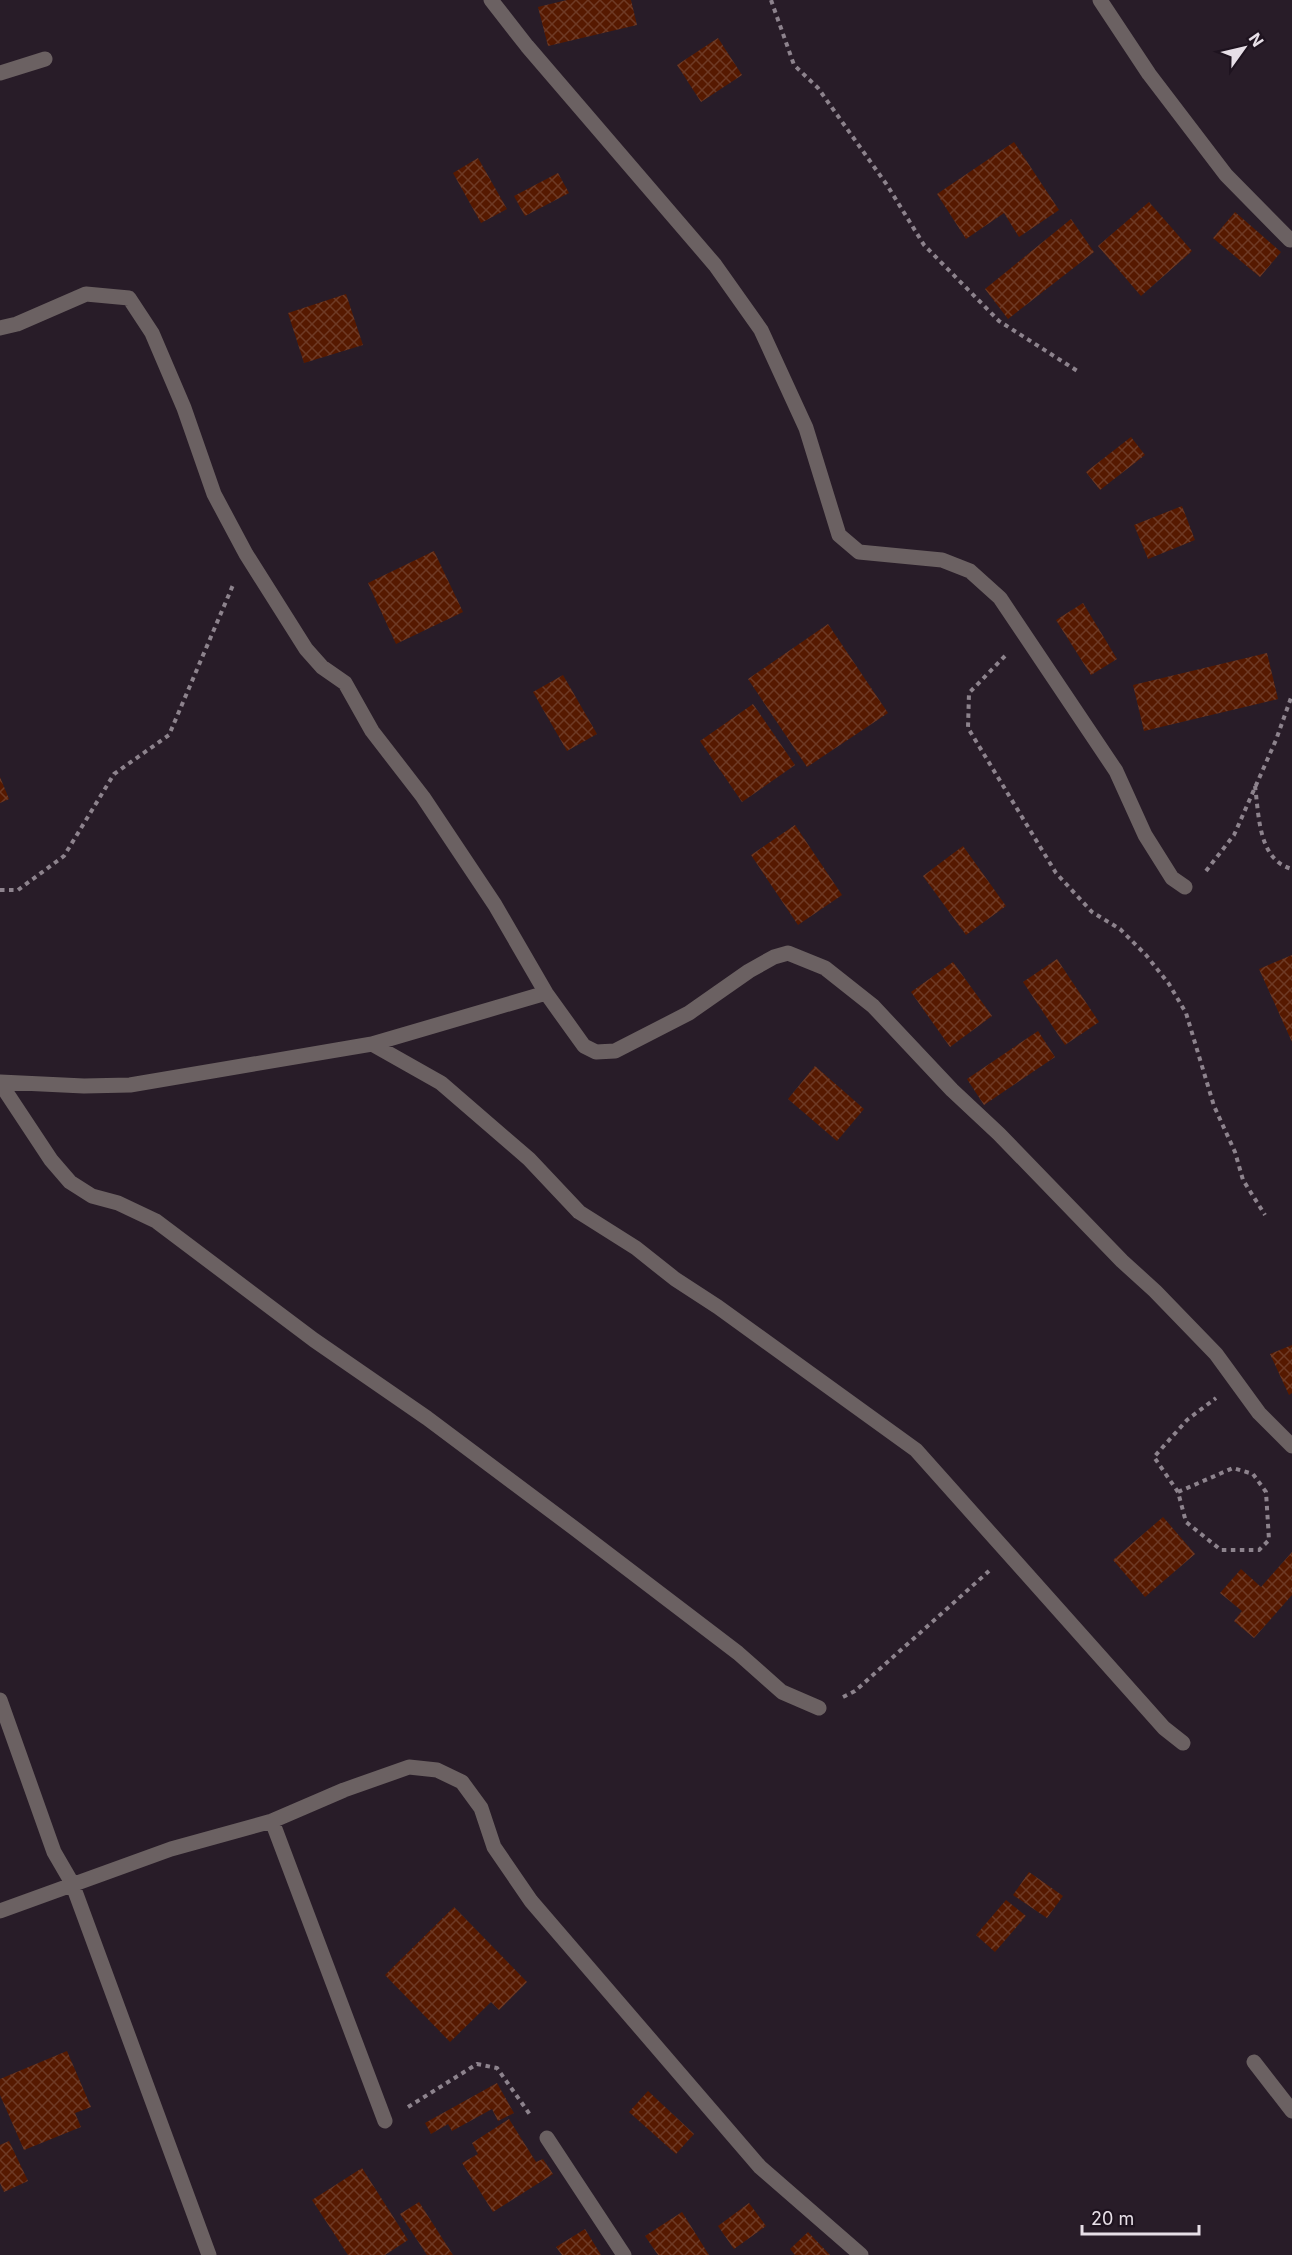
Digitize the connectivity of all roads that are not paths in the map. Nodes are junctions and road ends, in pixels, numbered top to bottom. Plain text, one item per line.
1 (491, 0) edge
2 (1100, 0) edge
3 (45, 59) dead end
4 (0, 73) edge
5 (1291, 239) edge
6 (0, 328) edge
7 (1185, 887) road end
8 (546, 993) junction
9 (372, 1044) junction
10 (0, 1083) edge
11 (1292, 1446) edge
12 (0, 1700) edge
13 (819, 1708) road end
14 (1183, 1743) dead end
15 (272, 1821) junction
16 (72, 1883) junction
17 (0, 1911) edge
18 (1254, 2062) dead end
19 (1292, 2111) edge
20 (385, 2121) road end
21 (547, 2138) road end
22 (209, 2255) edge
23 (624, 2255) edge
24 (861, 2255) edge

1 - 7 street
2 - 5 street
3 - 4 street
6 - 8 street
8 - 9 street
8 - 11 street
9 - 10 street
9 - 14 street
10 - 13 street
12 - 16 street
15 - 16 street
15 - 20 street
15 - 24 street
16 - 17 street
16 - 22 street
18 - 19 street
21 - 23 street

